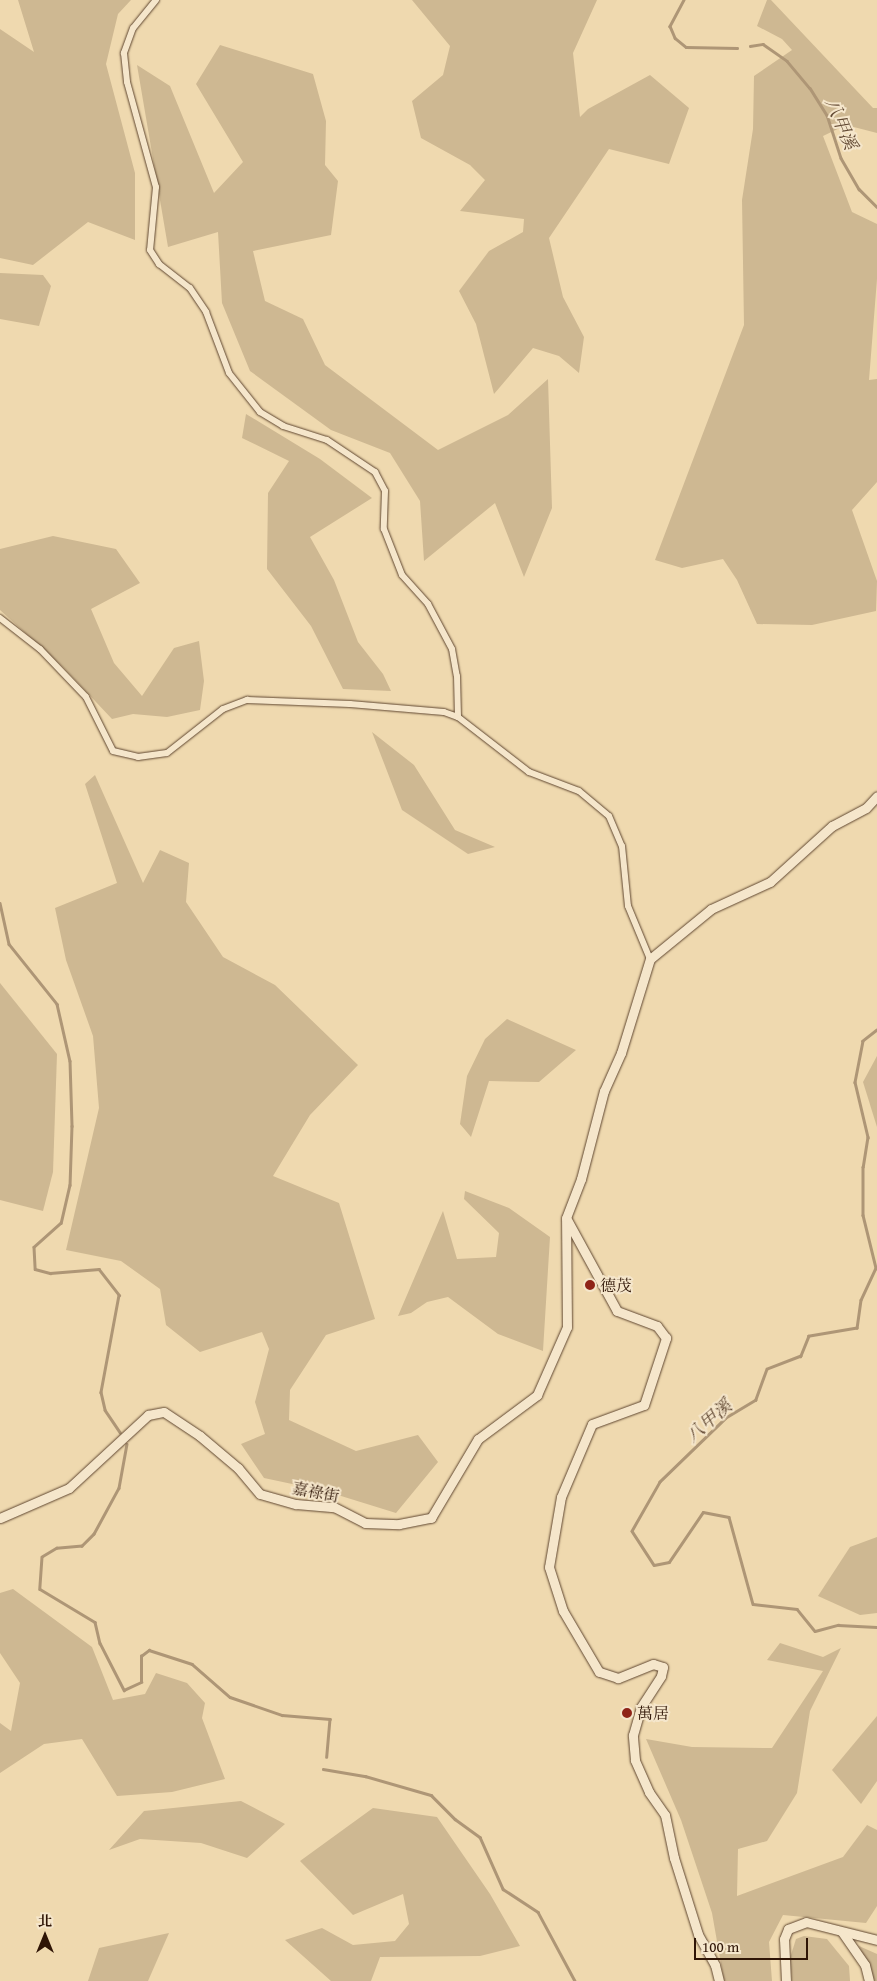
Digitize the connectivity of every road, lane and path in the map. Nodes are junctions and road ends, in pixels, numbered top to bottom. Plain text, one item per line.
1 (156, 0) edge
2 (0, 618) edge
3 (458, 717) junction
4 (877, 796) edge
5 (650, 959) junction
6 (566, 1218) junction
7 (0, 1518) edge
8 (842, 1932) junction
9 (877, 1940) edge
10 (719, 1981) edge
11 (786, 1981) edge
12 (869, 1981) edge

1 - 3 street
2 - 3 street
3 - 5 street
4 - 5 street
5 - 6 street
6 - 7 street, 嘉祿街
6 - 10 street
8 - 9 street
8 - 11 street
8 - 12 street

